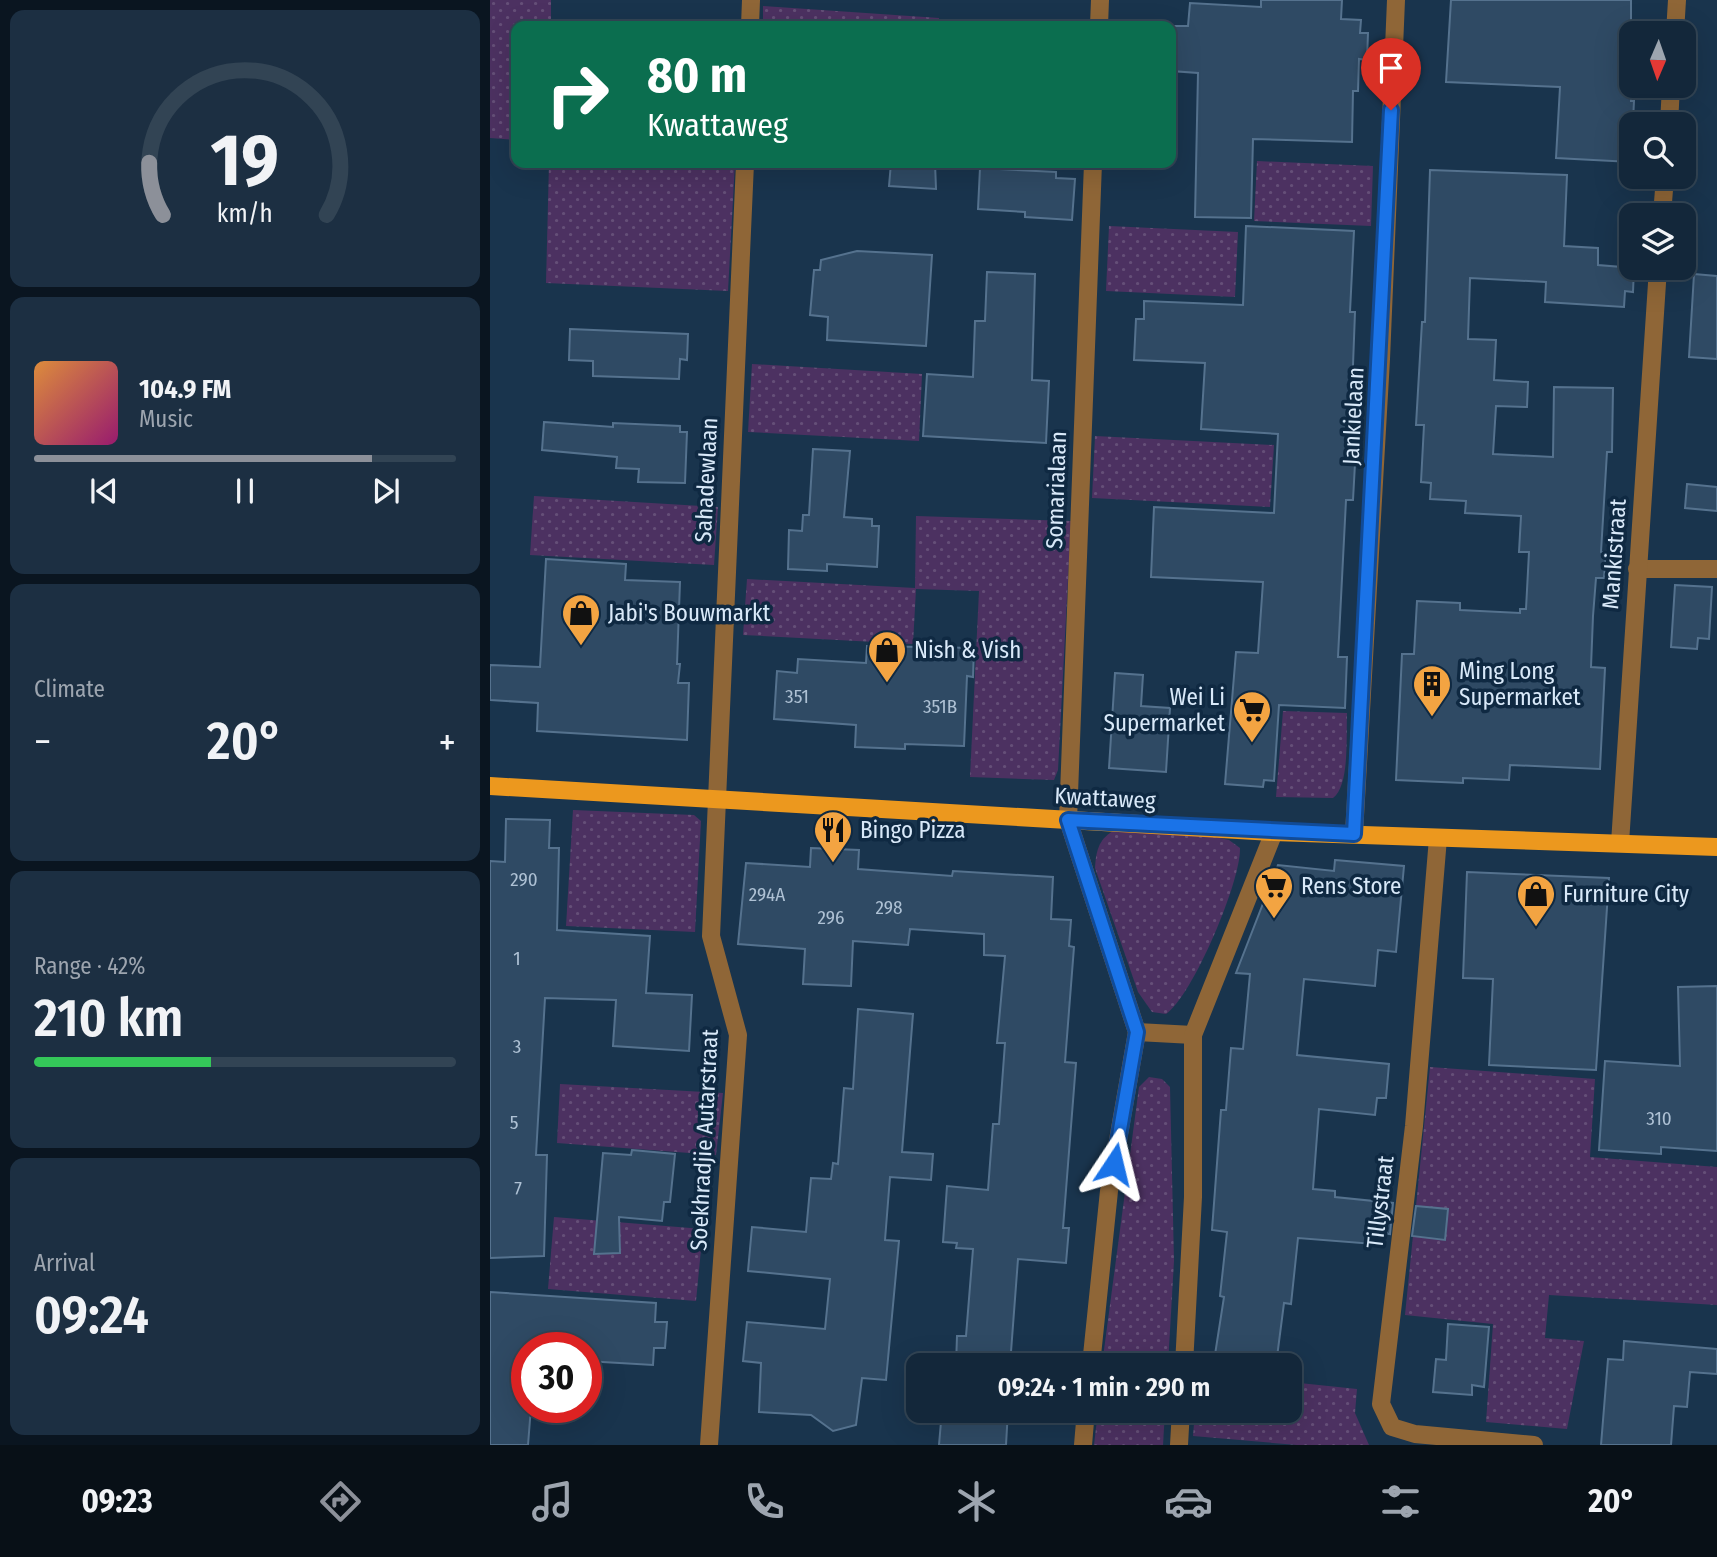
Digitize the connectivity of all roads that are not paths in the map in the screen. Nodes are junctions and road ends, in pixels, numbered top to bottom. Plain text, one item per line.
1 (751, 0) edge
2 (1100, 0) edge
3 (1396, 0) edge
4 (1677, 0) edge
5 (750, 21) edge
6 (1099, 21) edge
7 (1676, 21) edge
8 (745, 168) edge
9 (1093, 168) edge
10 (1657, 280) edge
11 (1637, 569) junction
12 (1717, 569) edge
13 (490, 786) edge
14 (716, 799) junction
15 (1068, 820) junction
16 (1274, 832) junction
17 (1354, 834) junction
18 (1438, 838) junction
19 (1620, 843) junction
20 (1717, 847) edge
21 (1137, 1032) junction
22 (1193, 1035) junction
23 (1092, 1353) edge
24 (1185, 1353) edge
25 (1085, 1423) edge
26 (1180, 1423) edge
27 (709, 1445) edge
28 (1083, 1445) edge
29 (1179, 1445) edge
30 (1534, 1445) edge

1 - 5 street
2 - 6 street
3 - 17 street, Jankielaan
4 - 7 street
8 - 14 street, Sahadewlaan
9 - 15 street, Somarialaan
10 - 11 street, Mankistraat
11 - 12 street
11 - 19 street, Mankistraat
13 - 14 main road, Kwattaweg
14 - 15 main road, Kwattaweg
14 - 27 street, Soekhradjie Autarstraat
15 - 16 main road, Kwattaweg
15 - 21 street
16 - 17 main road, Kwattaweg
16 - 22 street
17 - 18 main road, Kwattaweg
18 - 19 main road, Kwattaweg
18 - 30 street, Tillystraat
19 - 20 main road, Kwattaweg
21 - 22 street
21 - 23 street
22 - 24 street
25 - 28 street
26 - 29 street

